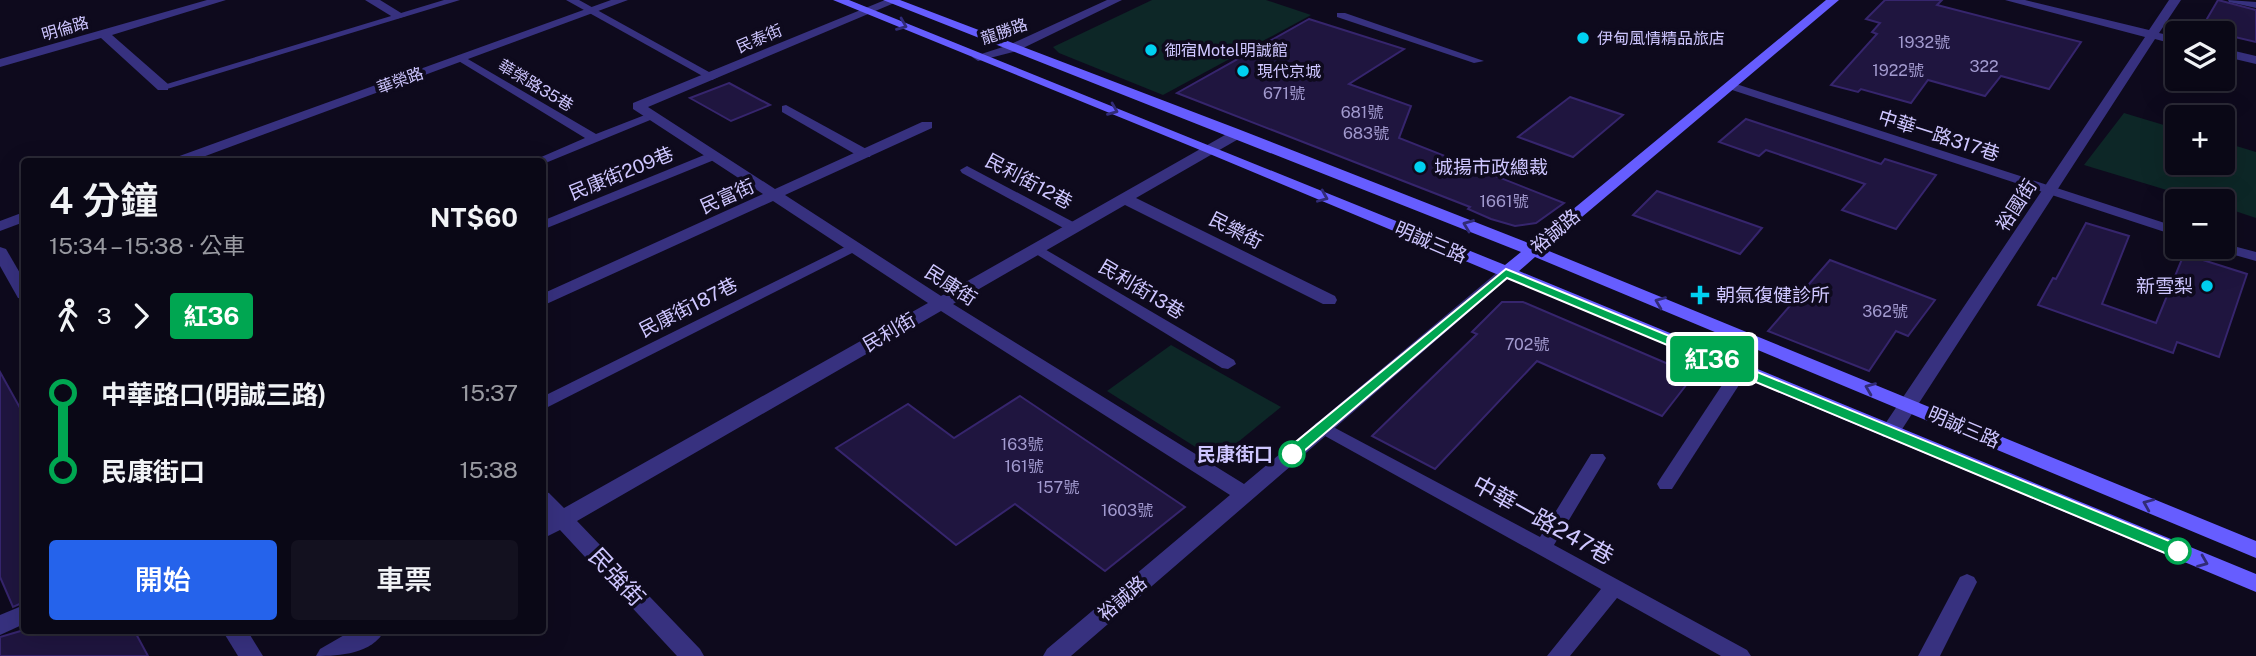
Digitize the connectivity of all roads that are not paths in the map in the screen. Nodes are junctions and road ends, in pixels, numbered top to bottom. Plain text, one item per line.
1 (220, 0) edge
2 (371, 0) edge
3 (455, 0) edge
4 (571, 0) edge
5 (622, 0) edge
6 (839, 0) edge
7 (1116, 0) edge
8 (1833, 0) edge
9 (2011, 0) edge
10 (2175, 0) edge
11 (2233, 0) edge
12 (891, 1) edge
13 (2256, 5) edge
14 (592, 11) junction
15 (868, 12) junction
16 (1340, 15) dead end
17 (400, 16) junction
18 (103, 33) junction
19 (2152, 34) junction
20 (2165, 38) edge
21 (1013, 48) junction
22 (2235, 55) edge
23 (978, 57) junction
24 (461, 58) junction
25 (2256, 60) edge
26 (1478, 61) dead end
27 (0, 63) edge
28 (712, 77) junction
29 (1730, 86) junction
30 (163, 87) joint
31 (638, 106) joint
32 (786, 109) dead end
33 (654, 116) junction
34 (927, 125) dead end
35 (1237, 134) junction
36 (595, 139) junction
37 (1210, 149) junction
38 (865, 154) junction
39 (714, 155) junction
40 (187, 158) edge
41 (546, 158) edge
42 (967, 170) dead end
43 (2048, 191) junction
44 (774, 195) junction
45 (1123, 198) junction
46 (21, 218) edge
47 (546, 224) edge
48 (0, 226) edge
49 (1072, 227) junction
50 (2165, 228) edge
51 (853, 247) junction
52 (1036, 248) junction
53 (1532, 250) junction
54 (2235, 251) edge
55 (0, 252) edge
56 (2256, 257) edge
57 (1506, 273) junction
58 (21, 289) edge
59 (546, 299) edge
60 (1329, 300) dead end
61 (940, 303) junction
62 (1228, 364) dead end
63 (1740, 371) junction
64 (546, 402) edge
65 (1909, 404) junction
66 (1322, 427) junction
67 (1890, 432) junction
68 (1597, 458) dead end
69 (1666, 484) dead end
70 (1244, 495) junction
71 (546, 502) edge
72 (563, 519) junction
73 (546, 529) edge
74 (1543, 548) junction
75 (2256, 550) edge
76 (1967, 582) dead end
77 (2256, 583) edge
78 (1614, 587) junction
79 (21, 616) edge
80 (0, 626) edge
81 (237, 634) edge
82 (366, 634) edge
83 (251, 656) edge
84 (328, 656) edge
85 (692, 656) edge
86 (1055, 656) edge
87 (1558, 656) edge
88 (1740, 656) edge
89 (1929, 656) edge

1 - 18 street, 明倫路
2 - 17 street
3 - 17 lane
4 - 14 lane
5 - 14 street, 華榮路
6 - 15 street, 明誠三路
7 - 21 street, 龍勝路
8 - 29 street, 裕誠路
9 - 19 street
10 - 19 street, 裕國街
11 - 13 lane
12 - 15 street, 民泰街
12 - 21 street, 明誠三路
14 - 24 street, 華榮路
14 - 28 lane
15 -> 23 street, 明誠三路
15 - 28 street, 民泰街
16 - 26 lane
17 - 30 lane
18 - 27 street, 明倫路
18 - 30 street
19 - 20 street
19 - 43 street, 裕國街
21 - 23 street, 龍勝路
21 - 35 street, 明誠三路
22 - 25 street
23 -> 37 street, 明誠三路
24 - 36 lane, 華榮路35巷
24 - 40 street, 華榮路
28 - 31 street, 民泰街
29 - 43 lane, 中華一路317巷
29 - 53 street, 裕誠路
31 - 33 street, 民康街
32 - 38 lane
33 - 36 lane
33 - 39 street, 民康街
34 - 38 street, 民富街
35 - 37 street, 民利街
53 -> 35 street, 明誠三路
36 - 41 lane
37 - 45 street, 民利街
37 -> 57 street, 明誠三路
38 - 44 street, 民富街
39 - 44 street, 民康街
39 - 47 lane, 民康街209巷
42 - 49 lane, 民利街12巷
43 - 50 lane, 中華一路317巷
43 - 65 street, 裕國街
44 - 51 street, 民康街
44 - 59 street, 民富街
45 - 49 street, 民利街
45 - 60 street, 民樂街
46 - 48 street
49 - 52 street, 民利街
51 - 61 street, 民康街
51 - 64 lane, 民康街187巷
52 - 61 street, 民利街
52 - 62 lane, 民利街13巷
53 - 57 street, 裕誠路
65 -> 53 street, 明誠三路
54 - 56 lane
55 - 58 street
57 - 63 street, 明誠三路
57 - 66 street, 裕誠路
61 - 70 street, 民康街
61 - 72 street, 民利街
63 - 67 street, 明誠三路
63 - 69 lane
65 - 67 street, 裕國街
75 -> 65 street, 明誠三路
66 - 70 street, 裕誠路
66 - 74 lane, 中華一路247巷
67 -> 77 street, 明誠三路
68 - 74 lane
70 - 86 street, 裕誠路
71 - 72 street, 民強街
72 - 73 street, 民利街
72 - 85 street, 民強街
74 - 78 lane, 中華一路247巷
76 - 89 lane
78 - 87 lane
78 - 88 lane, 中華一路247巷
79 - 80 street
81 - 83 street
82 - 84 street

